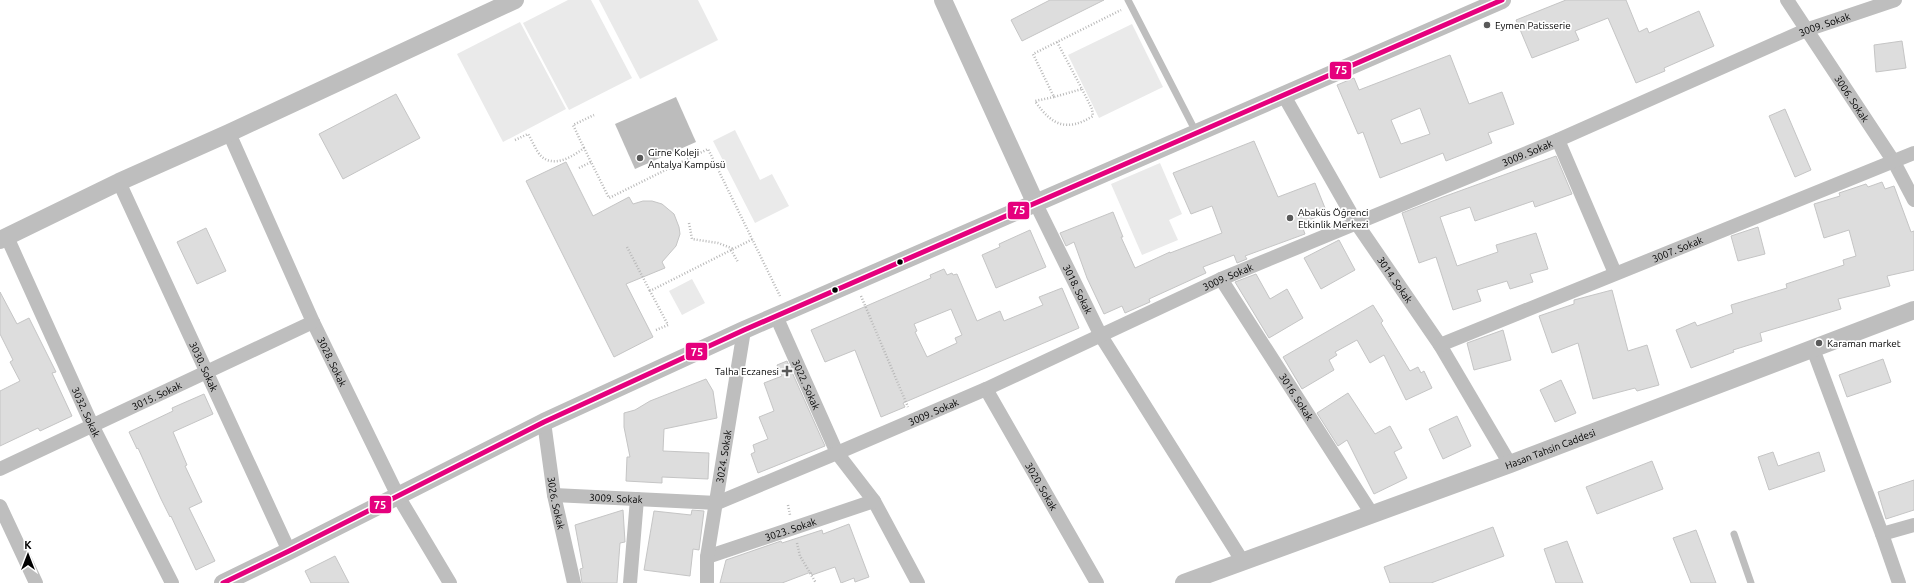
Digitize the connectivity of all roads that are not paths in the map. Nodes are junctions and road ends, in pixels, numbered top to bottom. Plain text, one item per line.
1 (515, 0) edge
2 (943, 0) edge
3 (1502, 0) edge
4 (1787, 0) edge
5 (1895, 0) edge
6 (1129, 3) edge
7 (1806, 30) junction
8 (1284, 94) junction
9 (1196, 132) junction
10 (229, 133) junction
11 (1558, 140) junction
12 (1914, 153) edge
13 (1894, 162) junction
14 (119, 182) junction
15 (1914, 200) edge
16 (1035, 202) junction
17 (1356, 224) junction
18 (3, 238) edge
19 (1615, 273) junction
20 (1221, 280) junction
21 (1914, 310) edge
22 (782, 313) junction
23 (313, 322) junction
24 (744, 330) junction
25 (1101, 336) junction
26 (1440, 345) junction
27 (1813, 349) junction
28 (206, 373) junction
29 (986, 389) junction
30 (544, 422) junction
31 (92, 425) junction
32 (837, 453) junction
33 (1510, 464) junction
34 (0, 469) edge
35 (554, 495) junction
36 (398, 496) junction
37 (637, 499) junction
38 (874, 501) junction
39 (717, 503) junction
40 (0, 506) edge
41 (1372, 514) junction
42 (1914, 524) edge
43 (1734, 534) dead end
44 (1882, 534) junction
45 (289, 551) junction
46 (707, 557) junction
47 (1243, 562) junction
48 (36, 583) edge
49 (172, 583) edge
50 (223, 583) edge
51 (450, 583) edge
52 (574, 583) edge
53 (630, 583) edge
54 (706, 583) edge
55 (918, 583) edge
56 (1097, 583) edge
57 (1184, 583) edge
58 (1751, 583) edge
59 (1899, 583) edge

1 - 10 street
2 - 16 street, 3018. Sokak
3 - 8 street
4 - 7 street, 3006. Sokak
5 - 7 street, 3009. Sokak
6 - 9 lane
7 - 11 street, 3009. Sokak
7 - 13 street, 3006. Sokak
8 - 9 street
8 - 17 street, 3014. Sokak
9 - 16 street
10 - 14 street
10 - 23 street, 3028. Sokak
11 - 17 street, 3009. Sokak
11 - 19 street
12 - 13 street, 3007. Sokak
13 - 15 street, 3006. Sokak
13 - 19 street, 3007. Sokak
14 - 18 street
14 - 28 street, 3030. Sokak
16 - 22 street
16 - 25 street, 3018. Sokak
17 - 20 street, 3009. Sokak
17 - 26 street, 3014. Sokak
18 - 31 street, 3032. Sokak
19 - 26 street, 3007. Sokak
20 - 25 street, 3009. Sokak
20 - 41 street, 3016. Sokak
21 - 27 street, Hasan Tahsin Caddesi
22 - 24 street
22 - 32 street, 3022. Sokak
23 - 28 street, 3015. Sokak
23 - 36 street, 3028. Sokak
24 - 30 street
24 - 39 street, 3024. Sokak
25 - 29 street, 3009. Sokak
25 - 47 street, 3018. Sokak
26 - 33 street, 3014. Sokak
27 - 33 street, Hasan Tahsin Caddesi
27 - 44 street
28 - 31 street, 3015. Sokak
28 - 45 street, 3030. Sokak
29 - 32 street, 3009. Sokak
29 - 56 street, 3020. Sokak
30 - 35 street, 3026. Sokak
30 - 36 street
31 - 34 street, 3015. Sokak
31 - 49 street, 3032. Sokak
32 - 38 street, 3022. Sokak
32 - 39 street, 3009. Sokak
33 - 41 street, Hasan Tahsin Caddesi
35 - 37 street, 3009. Sokak
35 - 52 street, 3026. Sokak
36 - 45 street
36 - 51 street, 3028. Sokak
37 - 39 street, 3009. Sokak
37 - 53 street
38 - 46 street, 3023. Sokak
38 - 55 street, 3022. Sokak
39 - 46 street, 3024. Sokak
40 - 48 street
41 - 47 street, Hasan Tahsin Caddesi
42 - 44 street
43 - 58 lane
44 - 59 street
45 - 50 street
46 - 54 street, 3024. Sokak
47 - 57 street, Hasan Tahsin Caddesi

